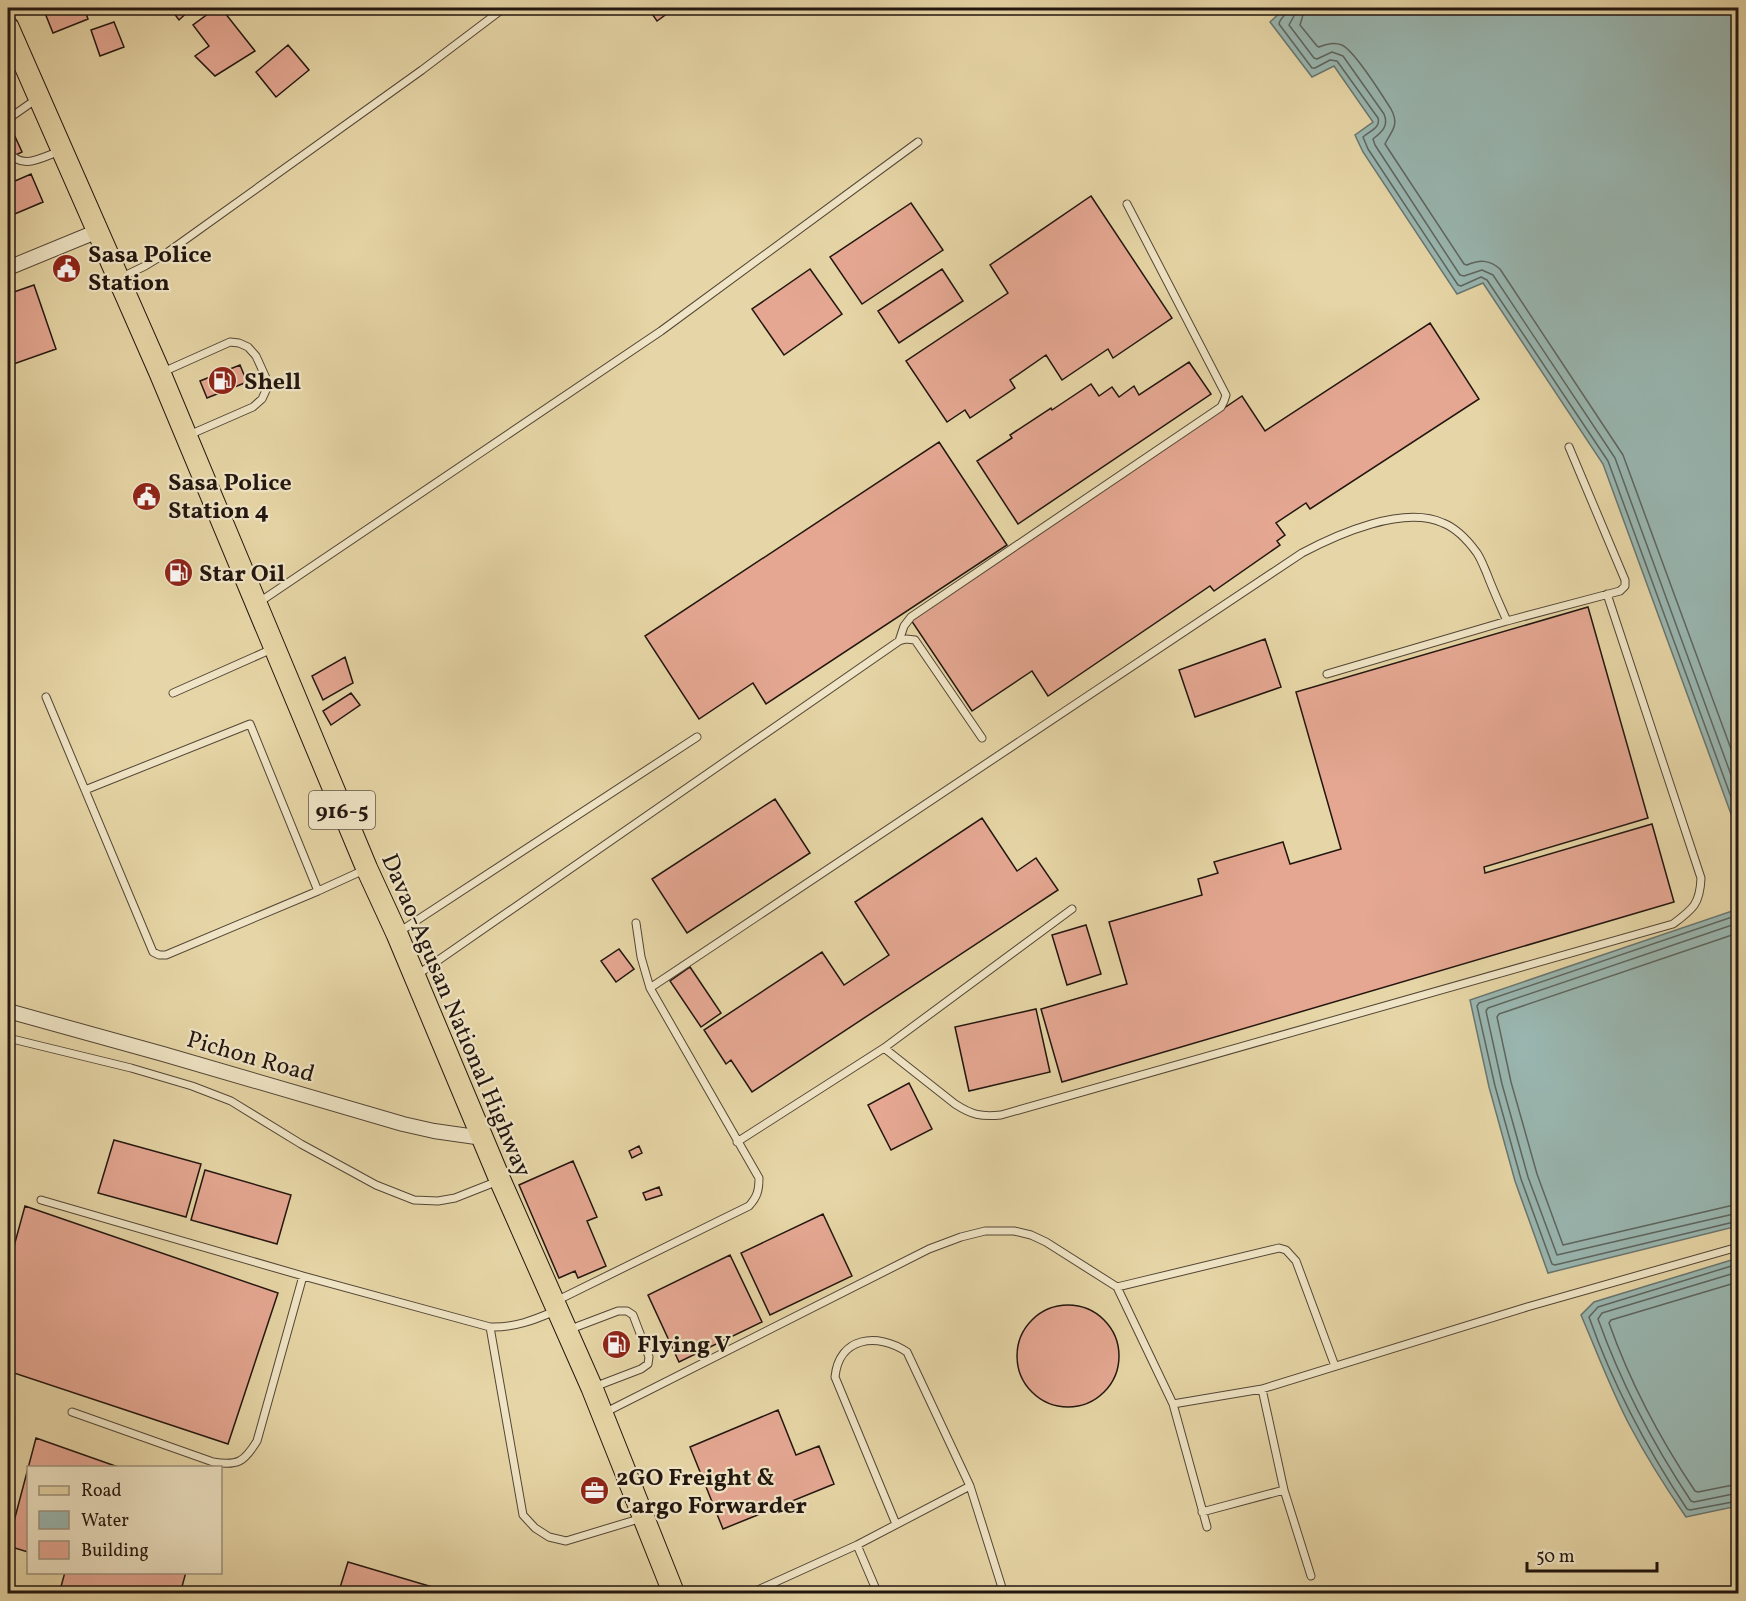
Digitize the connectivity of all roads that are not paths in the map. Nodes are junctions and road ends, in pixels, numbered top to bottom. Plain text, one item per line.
1 (504, 8) edge
2 (8, 27) edge
3 (39, 98) junction
4 (8, 119) edge
5 (918, 142) dead end
6 (62, 150) junction
7 (8, 152) edge
8 (1127, 204) dead end
9 (98, 231) junction
10 (8, 268) edge
11 (120, 279) junction
12 (160, 373) junction
13 (187, 436) junction
14 (1569, 447) dead end
15 (1607, 594) junction
16 (256, 604) junction
17 (1507, 621) junction
18 (899, 641) junction
19 (275, 648) junction
20 (1327, 675) dead end
21 (173, 693) dead end
22 (46, 697) dead end
23 (697, 737) dead end
24 (982, 738) dead end
25 (85, 790) junction
26 (367, 869) junction
27 (318, 891) junction
28 (1072, 909) dead end
29 (636, 923) dead end
30 (397, 934) junction
31 (415, 976) junction
32 (650, 988) junction
33 (8, 1011) edge
34 (8, 1038) edge
35 (884, 1048) junction
36 (483, 1138) junction
37 (737, 1142) junction
38 (500, 1180) junction
39 (42, 1200) dead end
40 (1738, 1247) edge
41 (303, 1276) junction
42 (1117, 1287) junction
43 (555, 1306) junction
44 (490, 1327) junction
45 (566, 1331) junction
46 (1335, 1366) junction
47 (592, 1388) junction
48 (1262, 1389) junction
49 (1173, 1404) junction
50 (72, 1412) dead end
51 (602, 1414) junction
52 (970, 1486) junction
53 (1284, 1490) junction
54 (1202, 1512) junction
55 (643, 1517) junction
56 (896, 1524) junction
57 (1207, 1527) dead end
58 (856, 1545) junction
59 (1311, 1576) dead end
60 (674, 1593) edge
61 (749, 1593) edge
62 (878, 1593) edge
63 (1004, 1593) edge
64 (1550, 1593) edge
65 (1561, 1593) edge

1 - 11 lane
2 - 3 main road, Davao-Agusan National Highway / 916-5
3 - 4 lane
3 - 6 main road, Davao-Agusan National Highway / 916-5
5 - 16 lane
6 - 7 lane
6 - 9 main road, Davao-Agusan National Highway / 916-5
8 - 18 lane
9 - 10 street
9 - 11 main road, Davao-Agusan National Highway / 916-5
11 - 12 main road, Davao-Agusan National Highway / 916-5
12 - 13 main road, Davao-Agusan National Highway / 916-5
12 - 13 lane
13 - 16 main road, Davao-Agusan National Highway / 916-5
14 - 15 lane
15 - 17 lane
15 - 35 lane
16 - 19 main road, Davao-Agusan National Highway / 916-5
17 - 20 lane
17 - 32 lane
18 - 24 lane
18 - 31 lane
19 - 21 lane
19 - 26 main road, Davao-Agusan National Highway / 916-5
22 - 25 lane
23 - 30 lane
25 - 27 lane
25 - 27 lane
26 - 27 lane
26 - 30 main road, Davao-Agusan National Highway / 916-5
28 - 35 lane
29 - 32 lane
30 - 31 main road, Davao-Agusan National Highway / 916-5
31 - 36 main road, Davao-Agusan National Highway / 916-5
32 - 37 lane
33 - 36 street, Pichon Road
34 - 38 lane
35 - 37 lane
36 - 38 main road, Davao-Agusan National Highway / 916-5
37 - 43 lane
38 - 43 main road, Davao-Agusan National Highway / 916-5
39 - 41 lane
40 - 46 lane
41 - 44 lane
41 - 50 lane
42 - 46 lane
42 - 49 lane
42 - 51 lane
43 - 44 lane
43 - 45 main road, Davao-Agusan National Highway / 916-5
44 - 55 lane
45 - 47 main road, Davao-Agusan National Highway / 916-5
45 - 47 lane
46 - 48 lane
47 - 51 main road, Davao-Agusan National Highway / 916-5
48 - 49 lane
48 - 53 lane
49 - 54 lane
51 - 55 main road, Davao-Agusan National Highway / 916-5
52 - 56 lane
52 - 56 lane
52 - 63 lane
53 - 54 lane
53 - 59 lane
54 - 57 lane
55 - 60 main road, Davao-Agusan National Highway / 916-5
56 - 58 lane
58 - 61 lane
58 - 62 lane
64 - 65 lane

